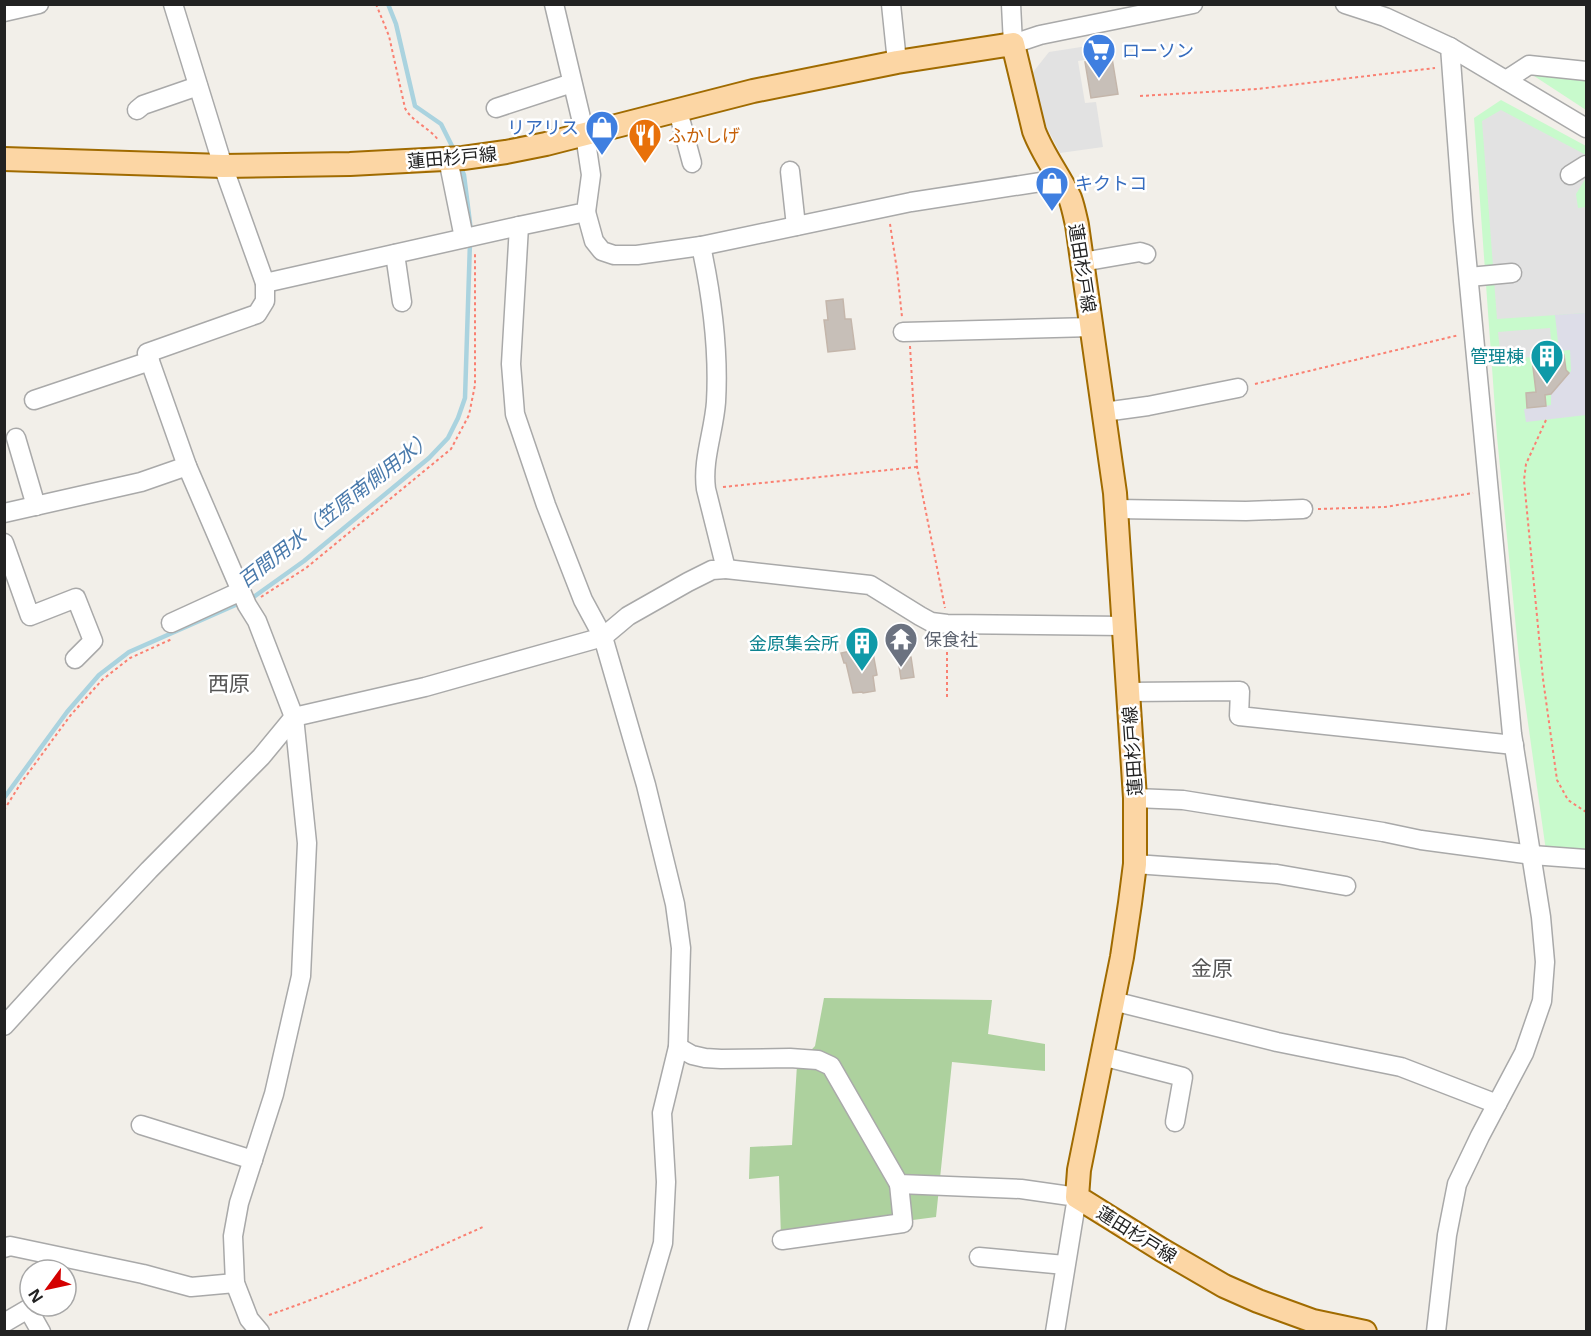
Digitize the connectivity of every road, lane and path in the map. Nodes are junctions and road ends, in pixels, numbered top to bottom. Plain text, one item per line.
1 (173, 4) edge
2 (376, 4) edge
3 (554, 4) edge
4 (891, 4) edge
5 (1011, 4) edge
6 (1192, 4) edge
7 (1345, 4) edge
8 (31, 5) edge
9 (4, 12) edge
10 (1013, 44) junction
11 (1450, 47) junction
12 (897, 62) junction
13 (1451, 66) junction
14 (1587, 72) edge
15 (1506, 80) junction
16 (572, 83) junction
17 (198, 86) junction
18 (1140, 96) dead end
19 (496, 108) dead end
20 (137, 110) dead end
21 (678, 111) junction
22 (1585, 124) edge
23 (585, 135) junction
24 (4, 159) edge
25 (447, 159) junction
26 (692, 163) dead end
27 (1587, 165) edge
28 (223, 166) junction
29 (790, 171) dead end
30 (1570, 175) dead end
31 (1060, 179) junction
32 (887, 207) junction
33 (586, 212) junction
34 (519, 226) junction
35 (796, 226) junction
36 (469, 237) junction
37 (701, 246) junction
38 (395, 254) junction
39 (1146, 254) dead end
40 (1082, 262) junction
41 (1512, 273) dead end
42 (1469, 277) junction
43 (265, 283) junction
44 (402, 302) dead end
45 (1092, 327) junction
46 (906, 332) junction
47 (1474, 332) junction
48 (150, 361) junction
49 (1238, 388) joint
50 (34, 400) dead end
51 (1104, 412) junction
52 (1546, 420) dead end
53 (16, 438) dead end
54 (187, 466) junction
55 (917, 468) junction
56 (706, 489) junction
57 (1489, 491) junction
58 (36, 506) junction
59 (1116, 509) junction
60 (1303, 509) joint
61 (4, 513) edge
62 (4, 543) edge
63 (726, 569) junction
64 (244, 598) junction
65 (947, 624) junction
66 (1124, 626) junction
67 (172, 631) joint
68 (603, 637) junction
69 (75, 659) dead end
70 (1128, 692) junction
71 (947, 697) dead end
72 (294, 717) junction
73 (1514, 745) junction
74 (1136, 798) junction
75 (4, 810) edge
76 (1587, 812) edge
77 (1532, 855) junction
78 (1587, 859) edge
79 (1135, 864) junction
80 (1347, 886) dead end
81 (1113, 1001) junction
82 (4, 1026) edge
83 (678, 1047) junction
84 (1102, 1056) junction
85 (1497, 1104) junction
86 (1175, 1122) dead end
87 (141, 1125) dead end
88 (253, 1160) junction
89 (899, 1184) junction
90 (1077, 1197) junction
91 (485, 1226) dead end
92 (782, 1240) dead end
93 (4, 1248) edge
94 (979, 1257) dead end
95 (1065, 1265) junction
96 (235, 1283) junction
97 (4, 1323) edge
98 (255, 1325) edge
99 (41, 1332) edge
100 (637, 1332) edge
101 (1055, 1332) edge
102 (1365, 1332) edge
103 (1436, 1332) edge

1 - 17 street
2 - 25 path
3 - 16 street
4 - 12 street
5 - 10 street
6 - 10 street
7 - 11 street
8 - 9 street
10 - 12 main road, 蓮田杉戸線
10 - 31 main road, 蓮田杉戸線
11 - 13 street
11 - 15 street
12 - 21 main road, 蓮田杉戸線
13 - 18 path
13 - 42 street
14 - 15 street
15 - 22 street
16 - 19 street
16 - 23 street
17 - 20 street
17 - 28 street
21 - 23 main road, 蓮田杉戸線
21 - 26 street
23 - 25 main road, 蓮田杉戸線
23 - 33 street
24 - 28 main road, 蓮田杉戸線
25 - 28 main road, 蓮田杉戸線
25 - 36 street
27 - 30 street
28 - 43 street
29 - 35 street
31 - 32 street
31 - 40 main road, 蓮田杉戸線
32 - 35 street
32 - 46 path
33 - 34 street
33 - 37 street
34 - 36 street
34 - 68 street
35 - 37 street
36 - 38 street
36 - 64 path
37 - 56 street
38 - 43 street
38 - 44 street
39 - 40 street
40 - 45 main road, 蓮田杉戸線
41 - 42 street
42 - 47 street
43 - 48 street
45 - 46 street
45 - 51 main road, 蓮田杉戸線
46 - 55 path
47 - 49 path
47 - 57 street
48 - 50 street
48 - 54 street
49 - 51 street
51 - 59 main road, 蓮田杉戸線
52 - 76 path
53 - 58 street
54 - 58 street
54 - 64 street
55 - 56 path
55 - 65 path
56 - 63 street
57 - 60 path
57 - 73 street
58 - 61 street
59 - 60 street
59 - 66 main road, 蓮田杉戸線
62 - 69 street
63 - 65 street
63 - 68 street
64 - 67 street
64 - 72 street
65 - 66 street
65 - 71 path
66 - 70 main road, 蓮田杉戸線
67 - 75 path
68 - 72 street
68 - 83 street
70 - 73 street
70 - 74 main road, 蓮田杉戸線
72 - 82 street
72 - 88 street
73 - 77 street
74 - 77 street
74 - 79 main road, 蓮田杉戸線
77 - 78 street
77 - 85 street
79 - 80 street
79 - 81 main road, 蓮田杉戸線
81 - 84 main road, 蓮田杉戸線
81 - 85 street
83 - 89 street
83 - 100 street
84 - 86 street
84 - 90 main road, 蓮田杉戸線
85 - 103 street
87 - 88 street
88 - 96 street
89 - 90 street
89 - 92 street
90 - 95 street
90 - 102 main road, 蓮田杉戸線
91 - 98 path
93 - 96 street
94 - 95 street
95 - 101 street
96 - 98 street
97 - 99 street

